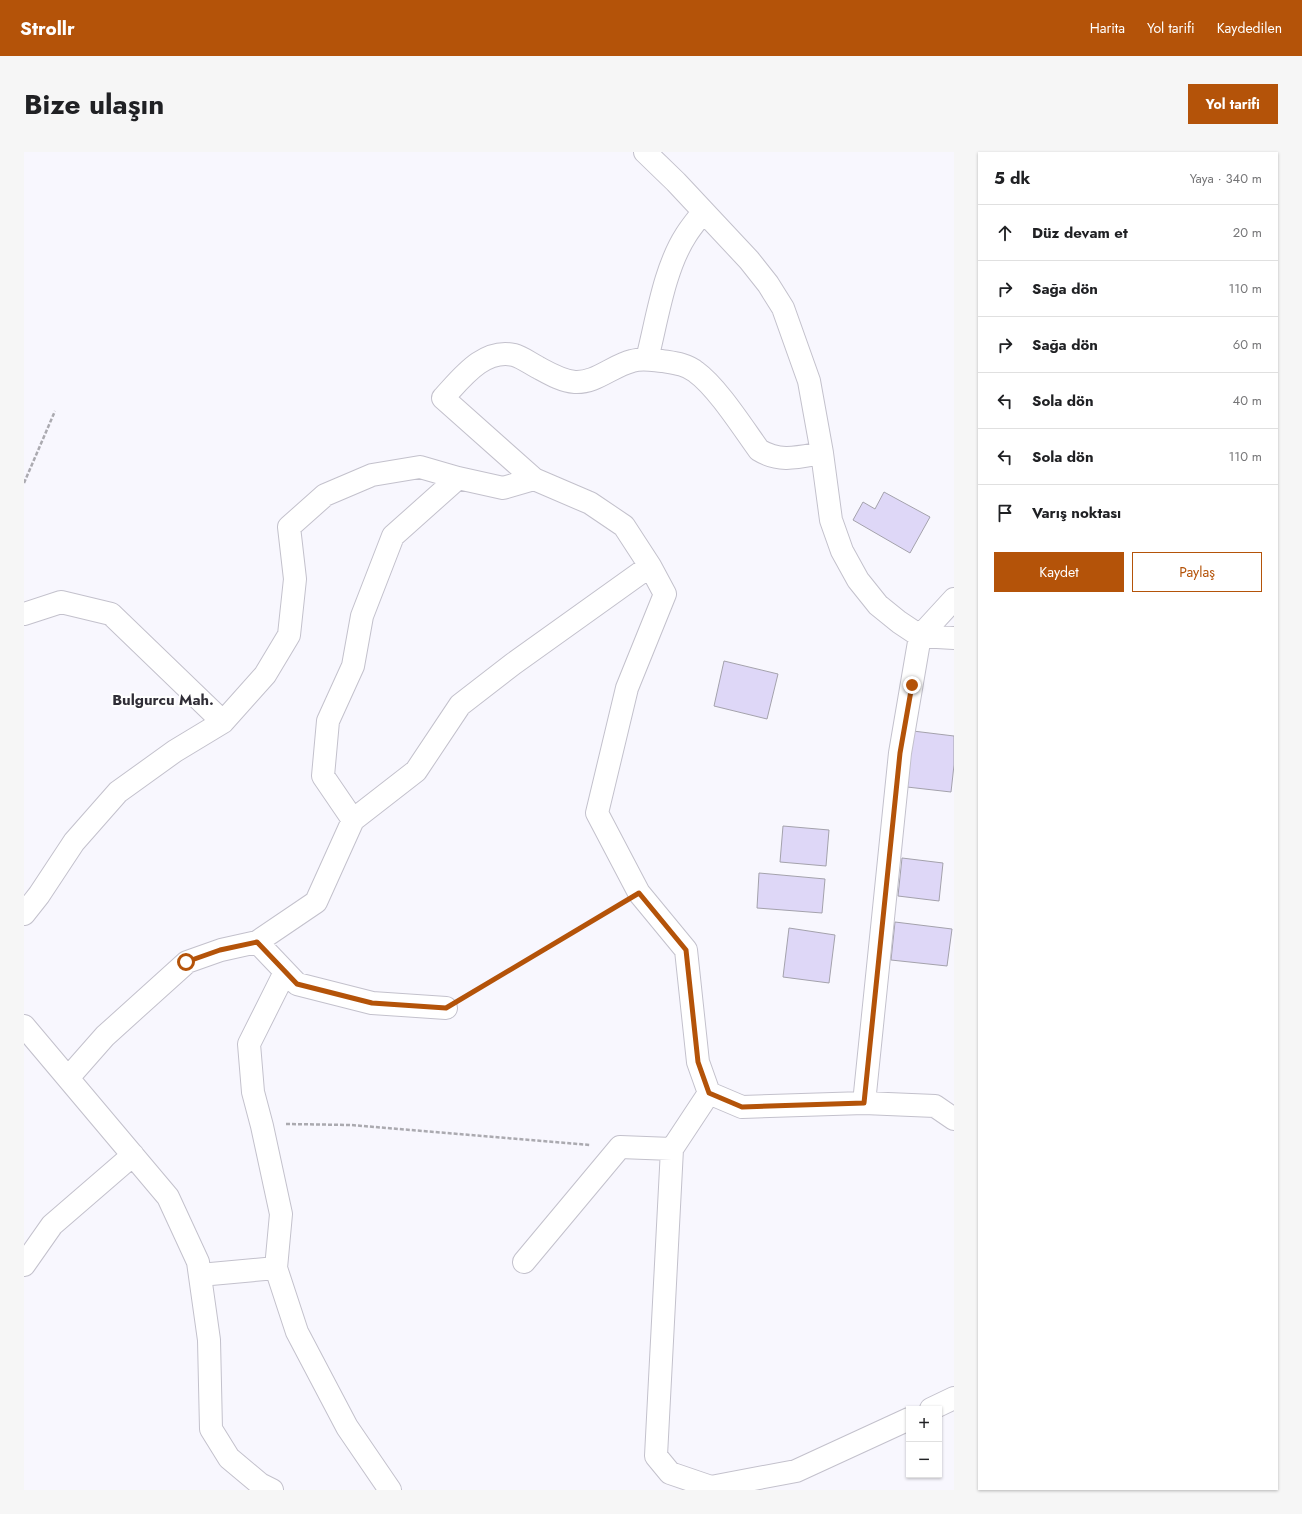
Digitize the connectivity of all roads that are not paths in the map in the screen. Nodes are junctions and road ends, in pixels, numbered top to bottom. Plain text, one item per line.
1 (645, 152) edge
2 (702, 212) junction
3 (647, 359) junction
4 (822, 453) junction
5 (458, 478) junction
6 (534, 479) junction
7 (650, 566) junction
8 (954, 599) edge
9 (24, 614) edge
10 (920, 636) junction
11 (954, 638) edge
12 (224, 722) junction
13 (353, 820) junction
14 (24, 914) edge
15 (257, 942) junction
16 (286, 972) junction
17 (446, 1008) road end
18 (24, 1026) edge
19 (68, 1078) junction
20 (709, 1093) junction
21 (864, 1103) junction
22 (954, 1119) edge
23 (672, 1149) junction
24 (133, 1155) junction
25 (524, 1262) dead end
26 (24, 1265) edge
27 (276, 1268) junction
28 (200, 1275) junction
29 (954, 1398) edge
30 (937, 1406) edge
31 (906, 1420) edge
32 (272, 1490) edge
33 (390, 1490) edge

1 - 2 street
2 - 3 street
2 - 4 street
3 - 4 street
3 - 6 street
4 - 10 street
5 - 6 street
5 - 12 street
5 - 13 street
6 - 7 street
7 - 13 street
7 - 20 street
8 - 10 street
9 - 12 street
10 - 11 street
10 - 21 street
12 - 14 street
13 - 15 street
15 - 16 street
15 - 19 street
16 - 17 street
16 - 27 street
18 - 19 street
19 - 24 street
20 - 21 street
20 - 23 street
21 - 22 street
23 - 25 street
23 - 31 street
24 - 26 street
24 - 28 street
27 - 28 street
27 - 33 street
28 - 32 street
29 - 30 street

